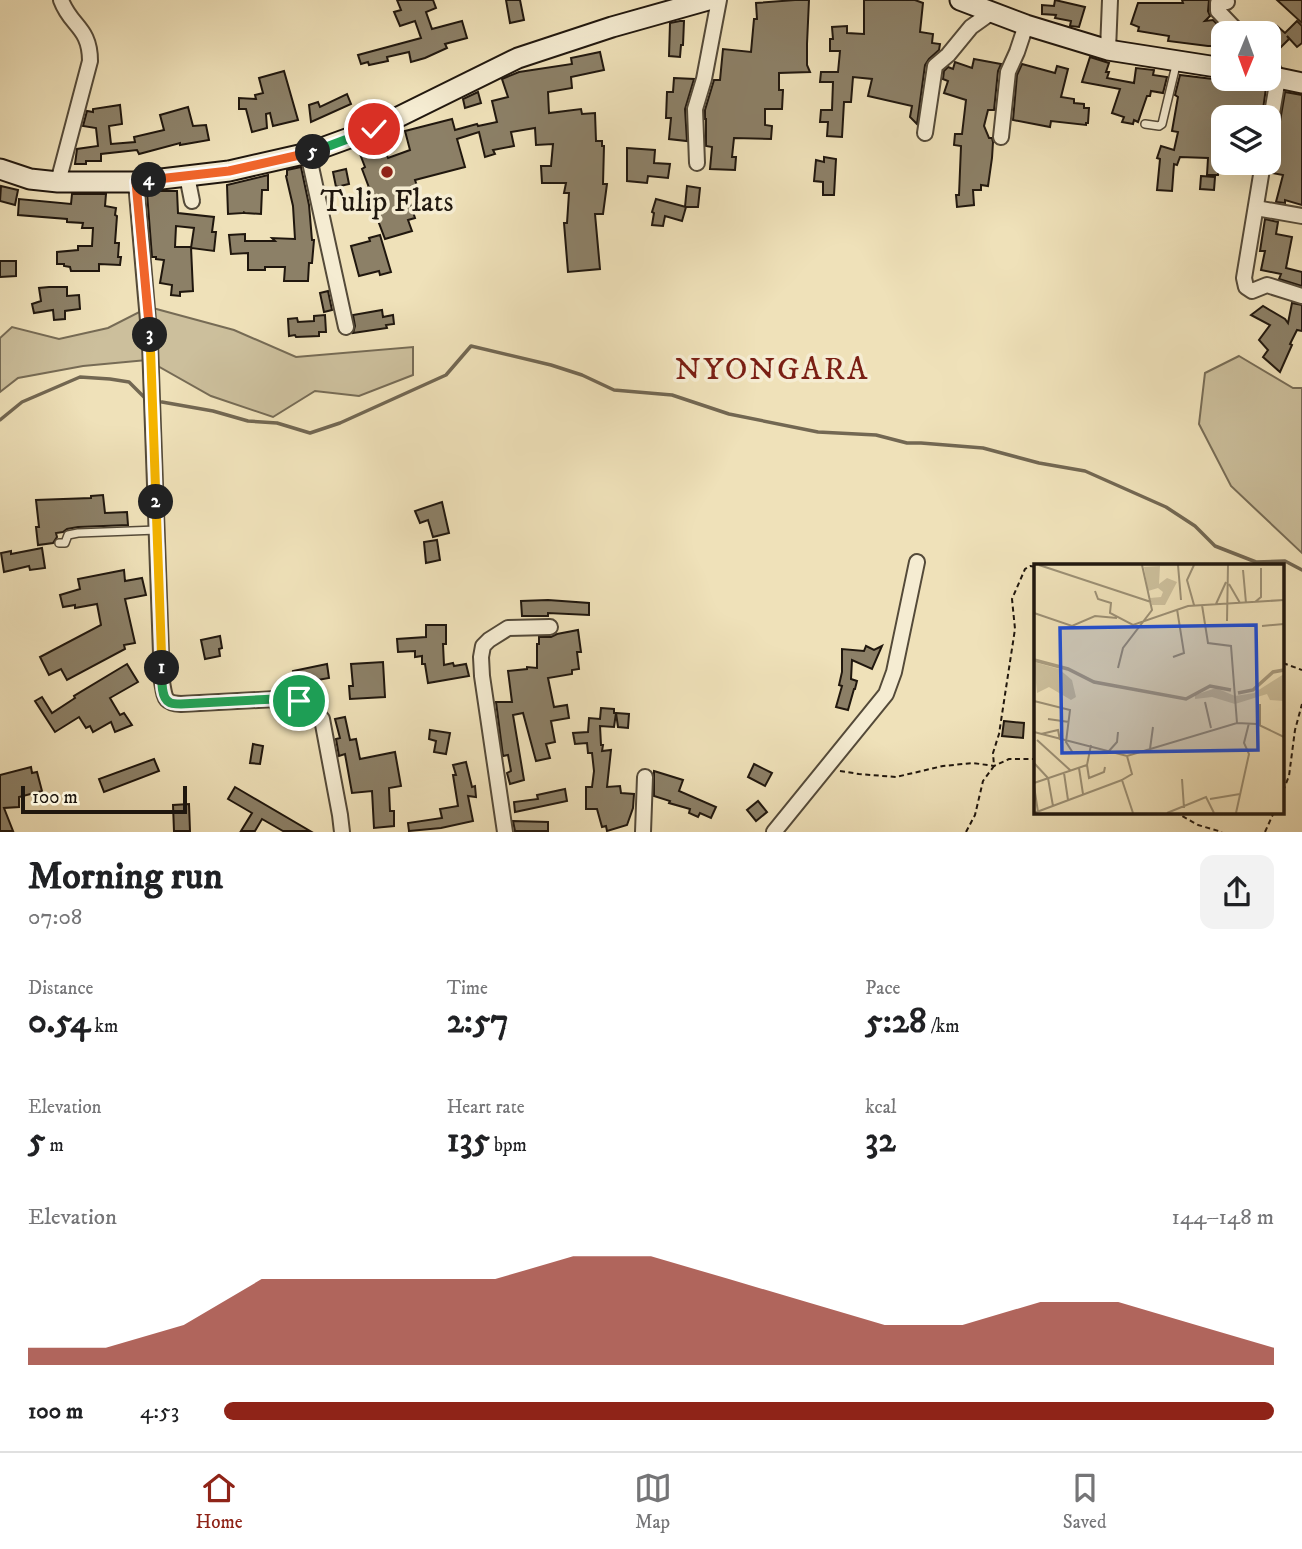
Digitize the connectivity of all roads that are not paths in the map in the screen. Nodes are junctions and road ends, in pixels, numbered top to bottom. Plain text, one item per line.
1 (61, 0) edge
2 (708, 0) edge
3 (719, 0) edge
4 (960, 0) edge
5 (1110, 0) edge
6 (1227, 2) dead end
7 (992, 12) junction
8 (1228, 21) edge
9 (1026, 25) junction
10 (1108, 50) junction
11 (1177, 61) junction
12 (1211, 66) edge
13 (1281, 75) edge
14 (1302, 83) edge
15 (1145, 124) dead end
16 (925, 133) dead end
17 (1001, 137) dead end
18 (308, 153) junction
19 (697, 163) dead end
20 (0, 169) edge
21 (1262, 175) edge
22 (187, 176) junction
23 (58, 182) junction
24 (136, 182) junction
25 (192, 201) dead end
26 (1256, 208) junction
27 (1302, 216) edge
28 (1302, 296) edge
29 (346, 327) dead end
30 (157, 530) junction
31 (59, 543) dead end
32 (917, 562) dead end
33 (550, 627) dead end
34 (645, 777) dead end
35 (342, 831) edge
36 (505, 831) edge
37 (643, 831) edge
38 (774, 831) edge

1 - 23 street
2 - 18 main road
3 - 19 street
4 - 7 main road
5 - 10 street
6 - 8 street
7 - 9 main road
7 - 16 street
9 - 10 main road
9 - 17 street
10 - 11 main road
11 - 12 main road
11 - 15 lane
13 - 14 main road
18 - 22 main road
18 - 29 street
20 - 23 main road
21 - 26 street
22 - 24 main road
22 - 25 street
23 - 24 main road
24 - 30 street
26 - 27 street
26 - 28 street
30 - 31 lane
30 - 35 street
32 - 38 street
33 - 36 street
34 - 37 street

